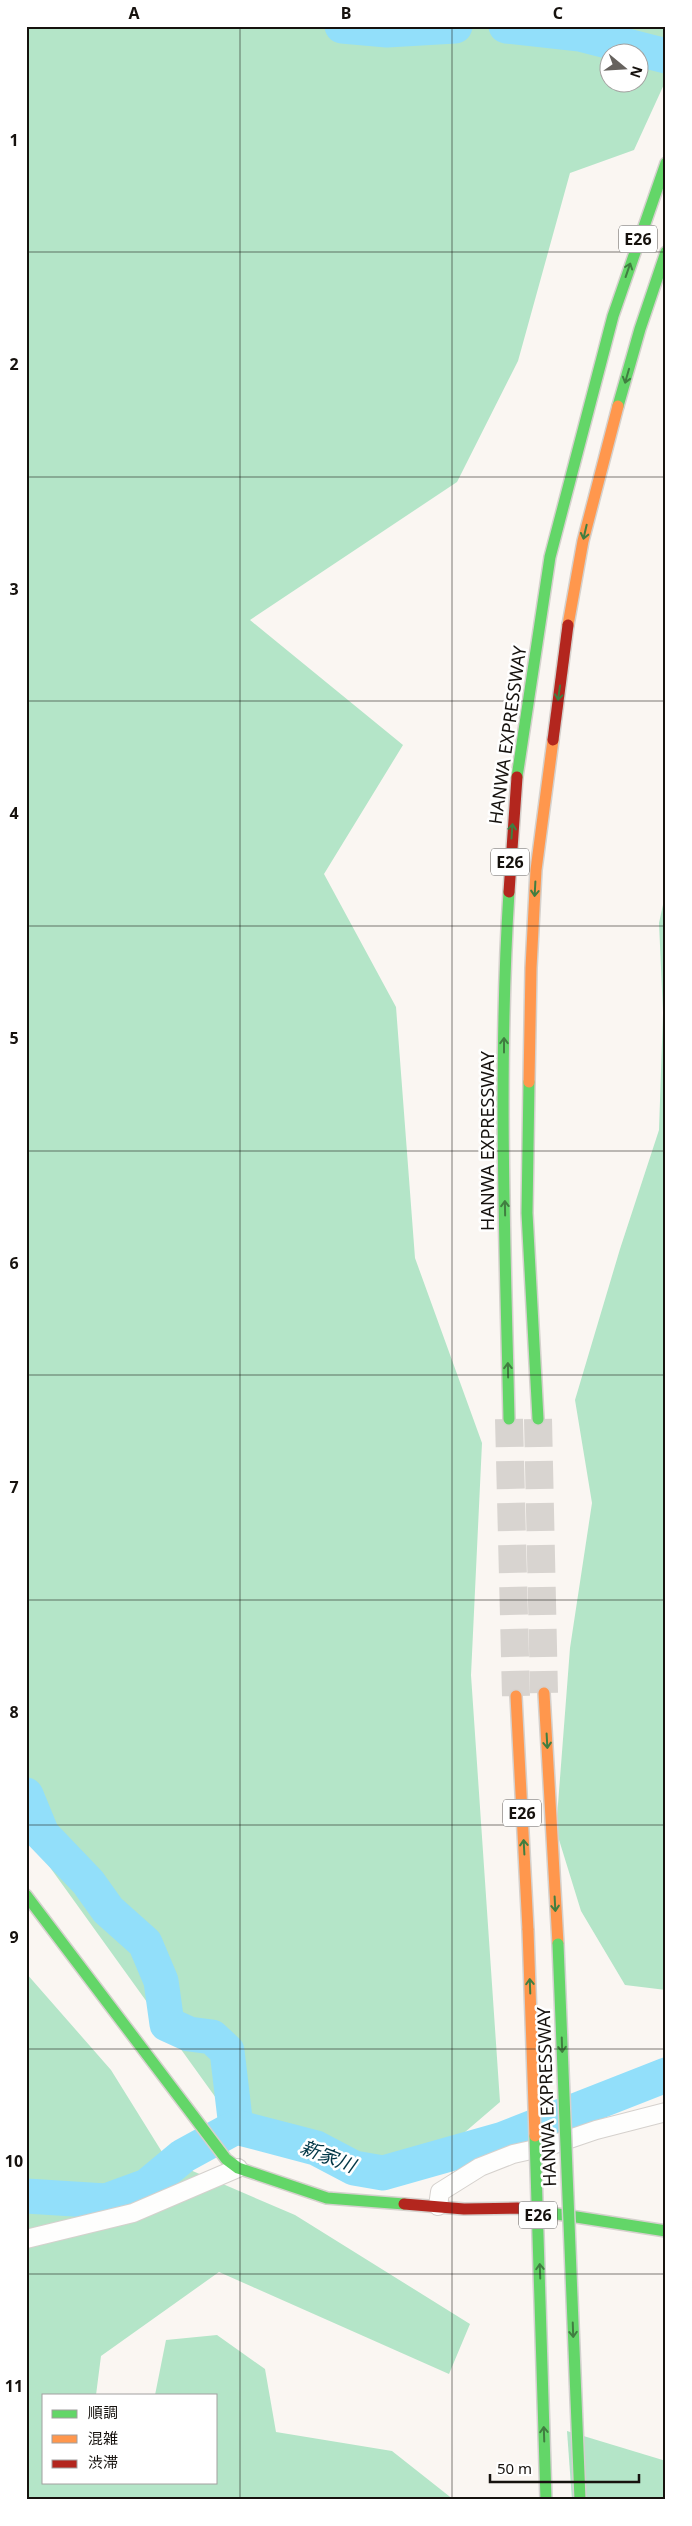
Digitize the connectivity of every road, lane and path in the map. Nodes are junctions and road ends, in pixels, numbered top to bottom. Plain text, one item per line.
1 (666, 163) edge
2 (666, 252) edge
3 (509, 1419) tunnel mouth
4 (538, 1419) tunnel mouth
5 (544, 1693) tunnel mouth
6 (516, 1696) tunnel mouth
7 (26, 1895) edge
8 (666, 2112) edge
9 (232, 2163) junction
10 (438, 2206) junction
11 (666, 2231) edge
12 (26, 2239) edge
13 (546, 2500) edge
14 (580, 2500) edge

3 -> 1 main road, HANWA EXPRESSWAY / E26
2 -> 4 main road, E26
5 -> 14 main road, HANWA EXPRESSWAY / E26, bridge
13 -> 6 main road, HANWA EXPRESSWAY / E26, bridge
7 - 9 main road
8 - 10 street
9 - 10 main road
9 - 12 street
10 - 11 main road

